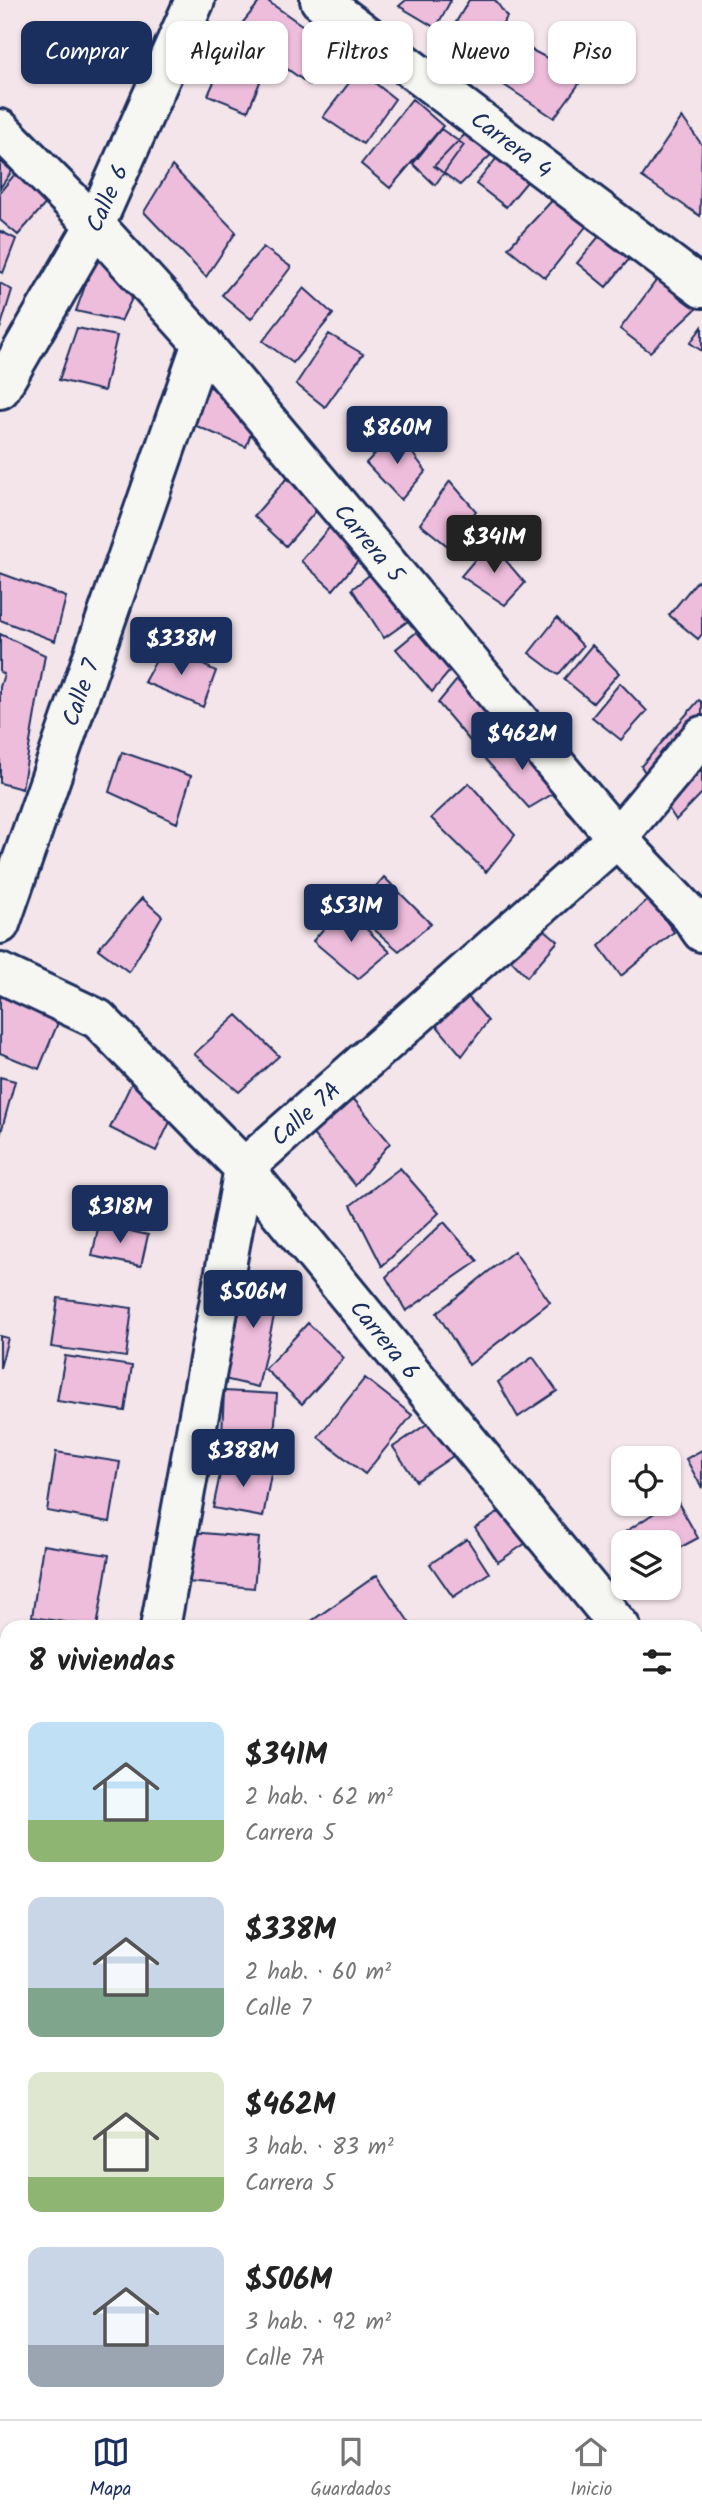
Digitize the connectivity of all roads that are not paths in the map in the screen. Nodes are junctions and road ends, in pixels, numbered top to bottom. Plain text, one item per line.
1 (195, 0) edge
2 (320, 0) edge
3 (0, 129) edge
4 (94, 225) junction
5 (702, 288) edge
6 (202, 343) junction
7 (0, 388) edge
8 (702, 736) edge
9 (617, 838) junction
10 (0, 924) edge
11 (702, 932) edge
12 (0, 973) edge
13 (244, 1168) junction
14 (161, 1620) edge
15 (607, 1620) edge

1 - 4 street, Calle 6
2 - 5 street, Carrera 4
3 - 4 street, Carrera 5
4 - 6 street, Carrera 5
4 - 7 street, Calle 6
6 - 9 street, Carrera 5
6 - 10 street, Calle 7
8 - 9 street, Calle 7A
9 - 11 street, Carrera 5
9 - 13 street, Calle 7A
12 - 13 street, Carrera 6
13 - 14 street
13 - 15 street, Carrera 6

